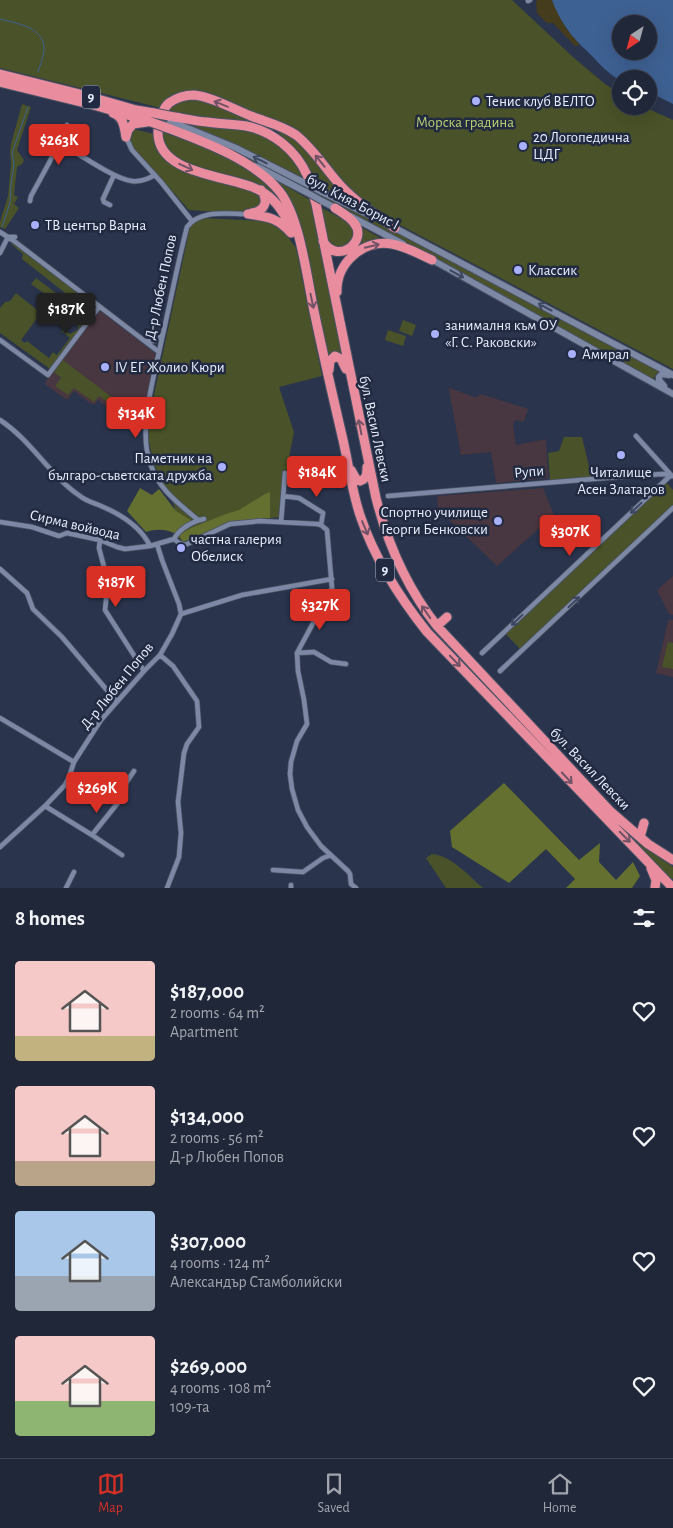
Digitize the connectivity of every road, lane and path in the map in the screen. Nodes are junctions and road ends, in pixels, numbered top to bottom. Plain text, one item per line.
1 (0, 74) edge
2 (0, 82) edge
3 (98, 106) junction
4 (152, 117) junction
5 (168, 121) junction
6 (267, 121) junction
7 (67, 125) dead end
8 (126, 137) junction
9 (59, 142) junction
10 (288, 148) junction
11 (223, 151) junction
12 (114, 175) junction
13 (155, 175) junction
14 (260, 190) junction
15 (30, 201) dead end
16 (110, 204) dead end
17 (336, 208) junction
18 (248, 214) junction
19 (192, 221) junction
20 (395, 228) junction
21 (0, 232) edge
22 (8, 237) junction
23 (15, 237) dead end
24 (322, 240) junction
25 (301, 249) junction
26 (0, 253) edge
27 (432, 260) junction
28 (99, 307) junction
29 (338, 312) junction
30 (163, 334) junction
31 (0, 340) edge
32 (145, 341) junction
33 (160, 352) junction
34 (673, 376) edge
35 (351, 381) junction
36 (330, 385) junction
37 (671, 393) edge
38 (0, 420) edge
39 (636, 436) dead end
40 (366, 458) junction
41 (348, 466) junction
42 (286, 474) dead end
43 (672, 476) edge
44 (283, 496) junction
45 (388, 496) dead end
46 (673, 508) edge
47 (204, 519) dead end
48 (198, 520) junction
49 (0, 522) edge
50 (281, 522) junction
51 (321, 525) junction
52 (174, 539) junction
53 (100, 540) junction
54 (157, 544) junction
55 (150, 546) junction
56 (0, 569) edge
57 (332, 579) junction
58 (180, 614) junction
59 (447, 617) dead end
60 (437, 626) junction
61 (297, 653) junction
62 (482, 653) dead end
63 (160, 655) junction
64 (346, 664) dead end
65 (144, 671) junction
66 (500, 671) dead end
67 (117, 702) junction
68 (517, 711) junction
69 (0, 718) edge
70 (508, 718) junction
71 (74, 762) junction
72 (134, 771) dead end
73 (596, 803) junction
74 (45, 806) junction
75 (644, 823) dead end
76 (92, 835) junction
77 (640, 837) junction
78 (0, 847) edge
79 (122, 855) dead end
80 (331, 855) junction
81 (649, 862) junction
82 (673, 862) edge
83 (273, 870) dead end
84 (74, 872) dead end
85 (673, 881) edge
86 (66, 888) edge
87 (167, 888) edge
88 (356, 888) edge
89 (655, 888) edge
90 (673, 888) edge

1 - 4 highway, 9
2 - 3 highway, бул. Княз Борис I / 9
3 - 4 highway, бул. Княз Борис I / 9
3 - 8 highway
4 - 5 highway, бул. Княз Борис I / 9, bridge
4 - 8 highway
5 - 10 highway, бул. Васил Левски / 9
5 - 11 highway, бул. Княз Борис I / 9
20 -> 5 main road, бул. Княз Борис I, bridge
6 - 10 highway
6 -> 14 highway
20 -> 6 highway
7 - 9 street
8 - 13 street, Д-р Любен Попов
9 - 12 street
9 - 15 street
10 - 24 highway, бул. Васил Левски / 9
11 - 17 main road, бул. Княз Борис I, bridge
11 - 25 highway, бул. Васил Левски / 9
12 - 13 street
12 - 16 street
13 - 19 street, Д-р Любен Попов
14 - 18 highway
14 - 25 highway
17 - 24 highway
17 - 27 main road, бул. Княз Борис I
18 - 19 street, Д-р Любен Попов
18 - 25 highway
19 - 30 street, Д-р Любен Попов
34 -> 20 main road, бул. Княз Борис I
21 - 22 street
22 - 23 street
22 - 26 street
22 - 28 street
24 - 29 highway, бул. Васил Левски / 9
25 -> 36 highway, бул. Васил Левски / 9
29 -> 27 highway
27 -> 37 main road, бул. Княз Борис I
28 - 31 street
28 - 32 street
29 - 35 highway, бул. Васил Левски / 9
30 - 32 street
30 - 33 street, Д-р Любен Попов
32 - 33 street
33 - 48 street, Д-р Любен Попов
34 - 37 main road
35 - 36 highway
40 -> 35 highway, бул. Васил Левски / 9
36 - 41 highway, бул. Васил Левски / 9
38 - 55 street
39 - 43 street
40 - 41 highway
60 -> 40 highway, бул. Васил Левски / 9
41 -> 70 highway, бул. Васил Левски / 9
42 - 44 street
43 - 45 street, Рупи
43 -> 62 street
44 - 50 street
44 - 51 street
66 -> 46 street
47 - 48 street
48 - 52 street
49 - 53 street, Сирма войвода
50 - 51 street
50 - 52 street
51 - 57 street
52 - 54 street, Сирма войвода
53 - 55 street, Сирма войвода
53 - 65 street
54 - 55 street, Сирма войвода
54 - 58 street
56 - 67 street
57 - 58 street
57 - 61 street
58 - 63 street, Д-р Любен Попов
59 - 60 highway
60 - 68 highway, бул. Васил Левски / 9
61 - 64 street
61 - 80 street
63 - 65 street, Д-р Любен Попов
63 - 87 street
65 - 67 street, Д-р Любен Попов
67 - 71 street, Д-р Любен Попов
68 - 70 highway
68 - 73 highway, бул. Васил Левски / 9
69 - 71 street
70 -> 73 highway, бул. Васил Левски / 9
71 - 74 street, Д-р Любен Попов
72 - 76 street
73 - 77 highway, бул. Васил Левски / 9
73 -> 81 highway, бул. Васил Левски / 9
74 - 76 street
74 - 78 street, Д-р Любен Попов
75 - 77 highway
76 - 79 street
77 - 82 highway, бул. Васил Левски / 9
80 - 83 street
80 - 88 street
81 - 85 highway
81 - 89 highway, 9
81 - 90 highway, бул. Васил Левски
84 - 86 street

